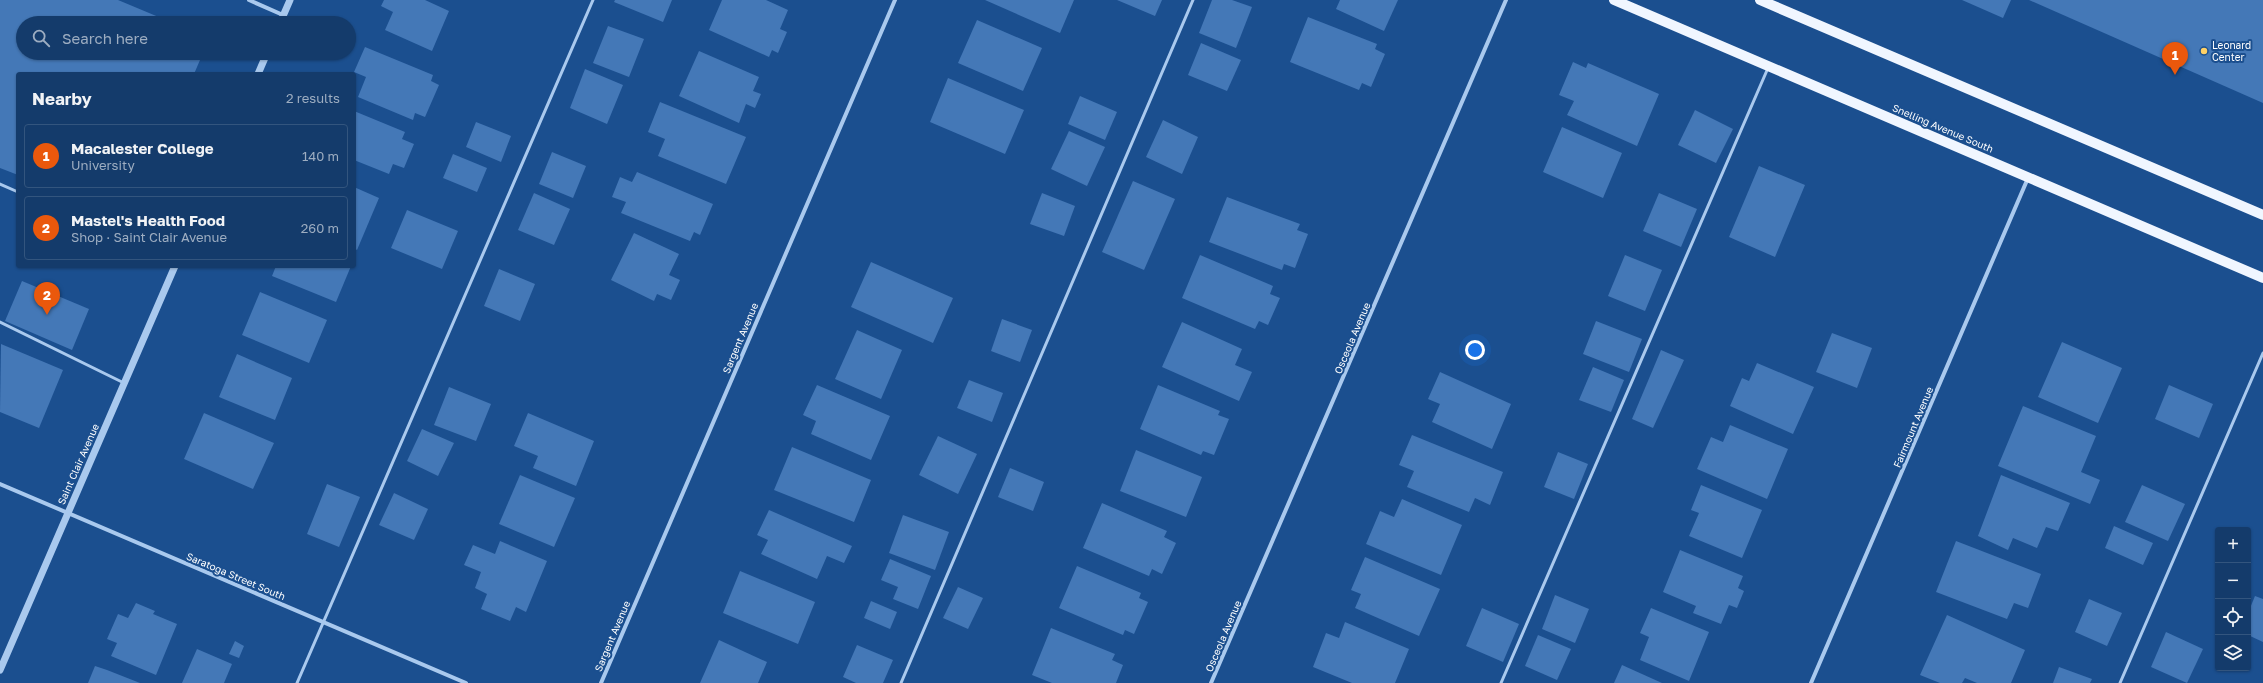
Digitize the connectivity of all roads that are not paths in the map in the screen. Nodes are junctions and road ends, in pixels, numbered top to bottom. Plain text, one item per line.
1 (249, 0) edge
2 (290, 0) edge
3 (593, 0) edge
4 (895, 0) edge
5 (1193, 0) edge
6 (1506, 0) edge
7 (1614, 0) edge
8 (1760, 0) edge
9 (284, 15) joint
10 (264, 60) edge
11 (1768, 67) junction
12 (259, 72) edge
13 (2029, 177) junction
14 (0, 184) edge
15 (16, 191) edge
16 (2263, 214) edge
17 (174, 268) edge
18 (2263, 278) edge
19 (0, 322) edge
20 (2263, 353) edge
21 (124, 383) junction
22 (0, 484) edge
23 (68, 513) junction
24 (323, 622) junction
25 (0, 670) edge
26 (297, 683) edge
27 (466, 683) edge
28 (601, 683) edge
29 (901, 683) edge
30 (1211, 683) edge
31 (1501, 683) edge
32 (1811, 683) edge
33 (2120, 683) edge

1 - 9 street
2 - 9 street
3 - 24 lane
4 - 28 street, Sargent Avenue
5 - 29 lane
6 - 30 street, Osceola Avenue
7 - 11 main road, Snelling Avenue South
8 - 16 main road
10 - 12 street
11 - 13 main road, Snelling Avenue South
11 - 31 lane
13 - 18 main road, Snelling Avenue South
13 - 32 street, Fairmount Avenue
14 - 15 lane
17 - 21 street, Saint Clair Avenue
19 - 21 lane
20 - 33 lane
21 - 23 street, Saint Clair Avenue
22 - 23 street, Saratoga Street South
23 - 24 street, Saratoga Street South
23 - 25 street, Saint Clair Avenue
24 - 26 lane
24 - 27 street, Saratoga Street South

